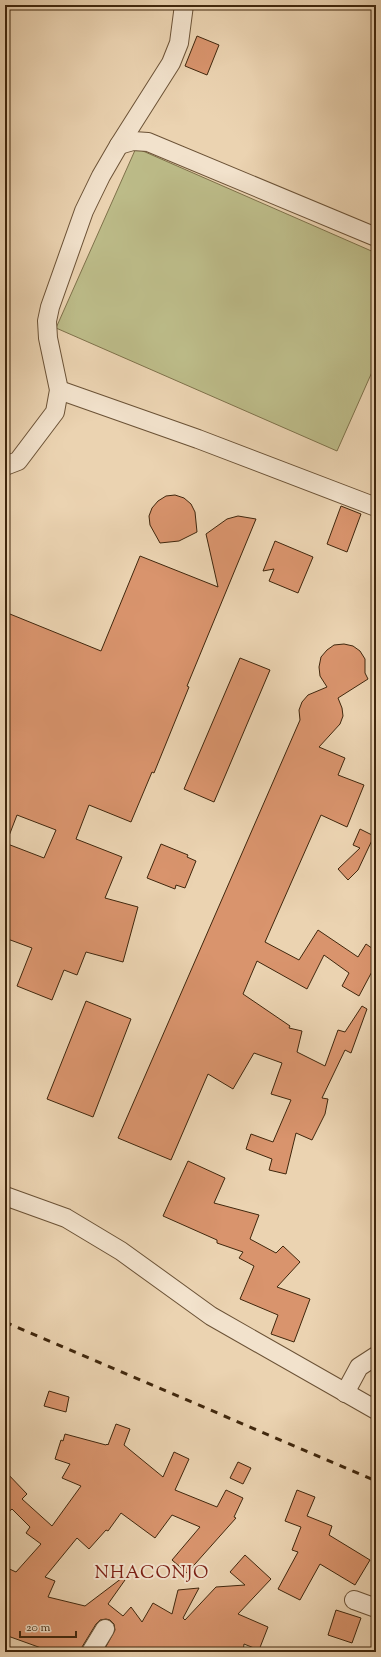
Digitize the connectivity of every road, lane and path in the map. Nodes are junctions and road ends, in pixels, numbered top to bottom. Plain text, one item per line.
1 (184, 5) edge
2 (119, 145) junction
3 (376, 237) edge
4 (59, 390) junction
5 (5, 466) edge
6 (376, 506) edge
7 (5, 1196) edge
8 (376, 1356) edge
9 (345, 1393) junction
10 (376, 1410) edge
11 (354, 1600) dead end
12 (376, 1608) edge
13 (105, 1629) dead end
14 (91, 1652) edge

1 - 2 street
2 - 3 street
2 - 4 street
4 - 5 street
4 - 6 street
7 - 9 street
8 - 9 street
9 - 10 street
11 - 12 street
13 - 14 street

